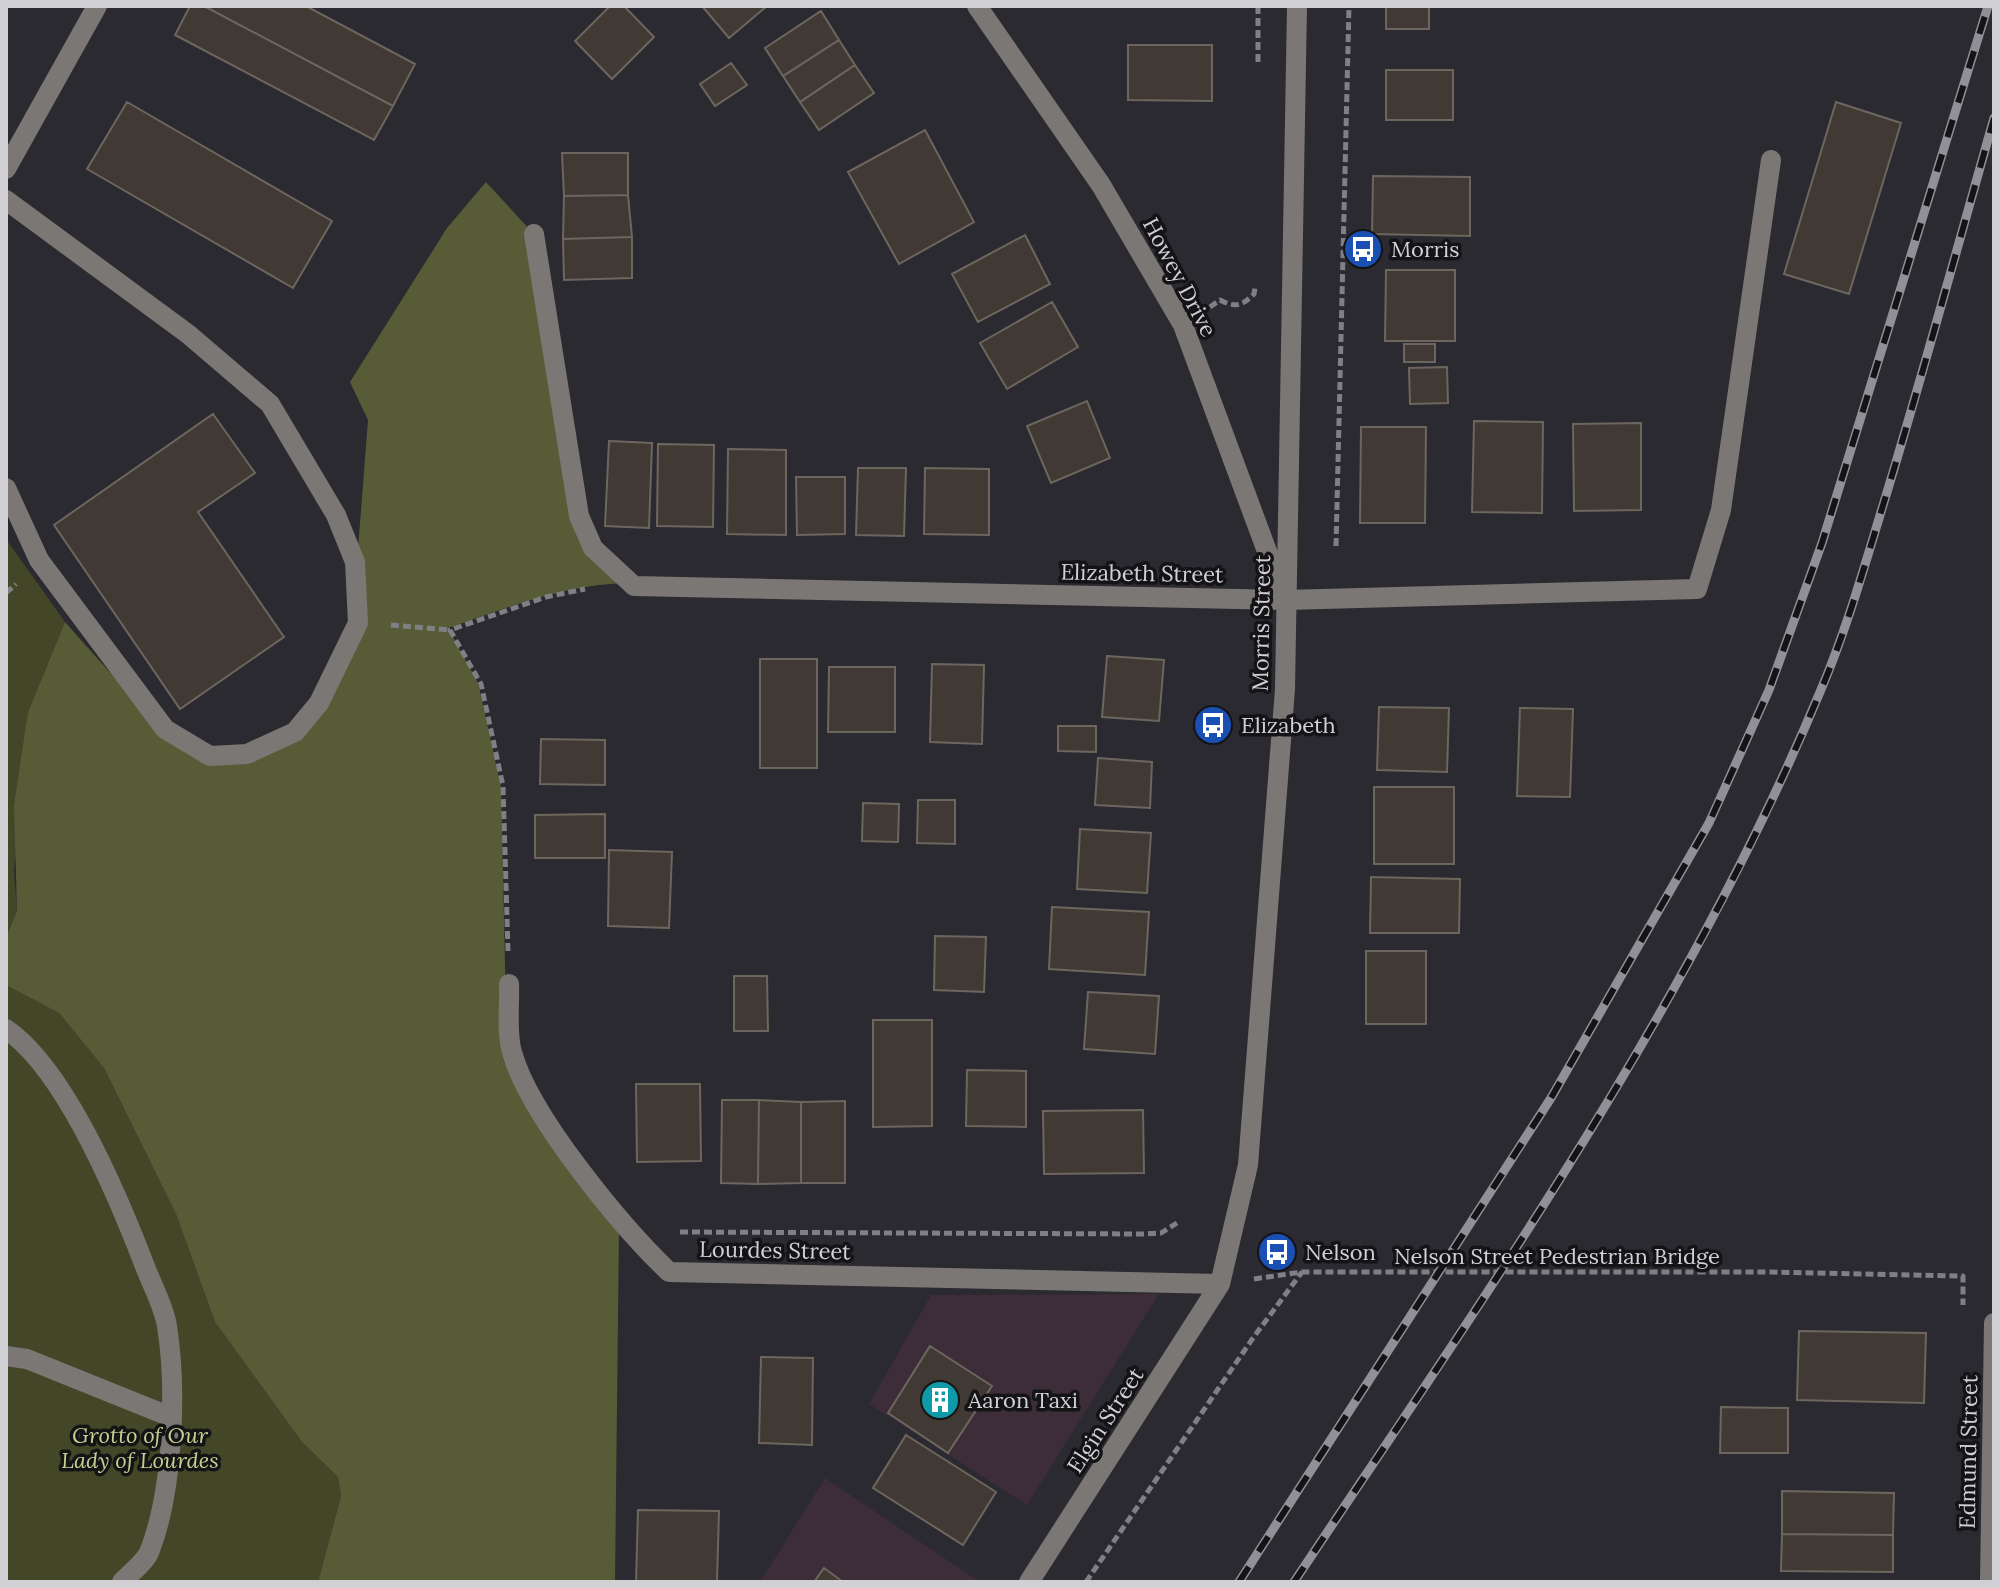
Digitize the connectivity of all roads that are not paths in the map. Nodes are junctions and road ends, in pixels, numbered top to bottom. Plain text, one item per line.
1 (97, 6) edge
2 (977, 6) edge
3 (1297, 6) edge
4 (1771, 160) dead end
5 (6, 169) edge
6 (6, 200) edge
7 (534, 234) dead end
8 (6, 488) edge
9 (1285, 600) junction
10 (509, 984) road end
11 (6, 1029) edge
12 (1220, 1284) junction
13 (1994, 1323) edge
14 (6, 1356) edge
15 (171, 1417) junction
16 (122, 1582) edge
17 (1029, 1582) edge
18 (1990, 1582) edge

1 - 5 street
2 - 9 street, Howey Drive
3 - 9 street, Morris Street
4 - 9 street, Elizabeth Street
6 - 8 street
7 - 9 street, Elizabeth Street
9 - 12 street, Morris Street
10 - 12 street, Lourdes Street
11 - 15 street
12 - 17 street, Elgin Street
13 - 18 street, Edmund Street
14 - 15 street
15 - 16 street

